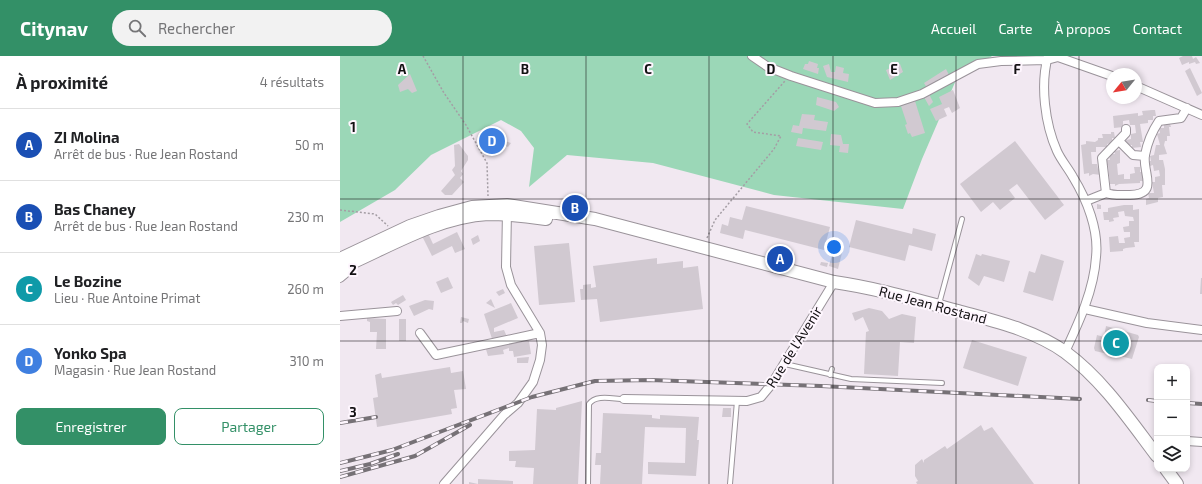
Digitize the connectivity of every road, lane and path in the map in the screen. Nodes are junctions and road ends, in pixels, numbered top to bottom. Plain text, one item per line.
1 (423, 56) edge
2 (752, 56) edge
3 (1048, 58) edge
4 (1106, 74) edge
5 (791, 76) junction
6 (1142, 89) edge
7 (1187, 108) junction
8 (1202, 115) edge
9 (1126, 129) dead end
10 (1119, 141) junction
11 (1145, 156) junction
12 (1106, 193) junction
13 (1086, 201) junction
14 (487, 205) junction
15 (340, 210) edge
16 (507, 210) junction
17 (962, 219) dead end
18 (396, 233) junction
19 (703, 247) junction
20 (347, 262) edge
21 (340, 278) edge
22 (834, 282) junction
23 (939, 306) junction
24 (1085, 309) junction
25 (397, 311) dead end
26 (340, 316) edge
27 (1202, 330) edge
28 (420, 333) dead end
29 (540, 333) junction
30 (1065, 352) junction
31 (785, 364) junction
32 (832, 369) dead end
33 (830, 375) junction
34 (942, 383) dead end
35 (624, 399) joint
36 (737, 402) junction
37 (1151, 441) edge
38 (1190, 441) edge
39 (1202, 442) edge
40 (1168, 472) edge
41 (444, 484) edge
42 (588, 484) edge
43 (730, 484) edge
44 (1177, 484) edge

1 - 14 path
2 - 5 street
3 - 4 street
3 - 5 street
3 - 13 street
5 - 19 path
6 - 7 street
7 - 8 street
7 - 11 street
9 - 10 street
10 - 11 street
10 - 12 street
11 - 12 street
12 - 13 street
13 - 24 street
14 - 16 main road, Rue Jean Rostand
14 - 18 main road, Rue Jean Rostand
15 - 18 path
16 - 19 main road, Rue Jean Rostand
16 - 20 main road, Rue Jean Rostand
16 - 29 street
17 - 23 lane
18 - 20 main road, Rue Jean Rostand
19 - 22 main road, Rue Jean Rostand
20 - 21 street
22 - 23 main road, Rue Jean Rostand
22 - 31 street, Rue de l'Avenir
23 - 30 main road, Rue Jean Rostand
24 - 27 street
24 - 30 street
25 - 26 street
28 - 29 street
29 - 41 street
30 - 37 main road, Rue Jean Rostand
31 - 33 lane
31 - 36 street, Rue de l'Avenir
32 - 33 lane
33 - 34 lane
35 - 36 street, Rue de l'Avenir
35 - 42 lane
36 - 43 lane
38 - 39 street
40 - 44 main road

